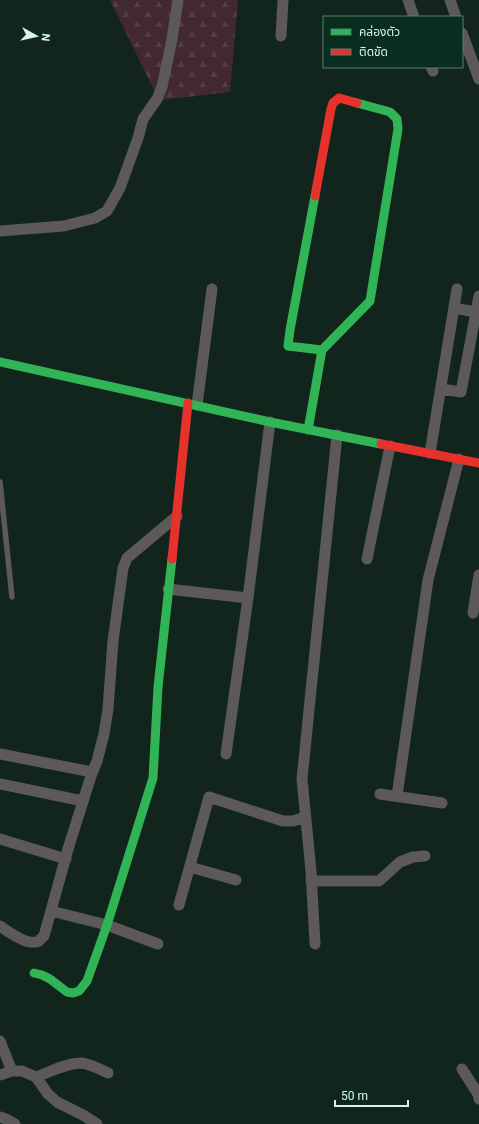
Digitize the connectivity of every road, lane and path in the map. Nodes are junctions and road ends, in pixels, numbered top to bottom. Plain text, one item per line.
1 (178, 0) edge
2 (283, 0) edge
3 (408, 0) edge
4 (450, 0) edge
5 (414, 16) edge
6 (456, 16) edge
7 (281, 36) dead end
8 (463, 36) edge
9 (479, 79) edge
10 (0, 231) edge
11 (212, 289) dead end
12 (457, 289) dead end
13 (479, 296) edge
14 (454, 308) junction
15 (476, 312) junction
16 (322, 350) junction
17 (0, 362) edge
18 (441, 389) junction
19 (193, 404) junction
20 (270, 422) junction
21 (308, 430) junction
22 (337, 436) junction
23 (390, 446) junction
24 (430, 453) junction
25 (459, 459) junction
26 (479, 463) edge
27 (0, 482) edge
28 (177, 516) junction
29 (367, 559) dead end
30 (479, 575) edge
31 (168, 589) junction
32 (12, 597) dead end
33 (248, 598) junction
34 (473, 613) dead end
35 (0, 754) edge
36 (226, 754) dead end
37 (92, 772) junction
38 (0, 784) edge
39 (380, 794) dead end
40 (397, 796) junction
41 (83, 801) junction
42 (442, 803) dead end
43 (305, 817) junction
44 (0, 839) edge
45 (425, 856) dead end
46 (66, 859) junction
47 (190, 867) junction
48 (236, 880) dead end
49 (311, 881) junction
50 (179, 905) dead end
51 (51, 911) junction
52 (107, 925) junction
53 (0, 926) edge
54 (158, 944) dead end
55 (315, 944) dead end
56 (34, 973) dead end
57 (0, 1041) edge
58 (462, 1069) dead end
59 (12, 1070) junction
60 (108, 1073) dead end
61 (0, 1075) edge
62 (36, 1077) junction
63 (479, 1099) edge
64 (0, 1117) edge
65 (16, 1124) edge
66 (97, 1124) edge

1 - 10 street
2 - 7 street
3 - 5 street
4 - 6 street
8 - 9 street
11 - 19 street
12 - 14 street
13 - 15 street
14 - 15 street
14 - 18 street
15 - 18 street
16 - 16 street
16 - 21 street
17 - 19 street
18 - 24 street
19 - 20 street
19 - 28 street
20 - 21 street
20 - 33 street
21 - 22 street
22 - 23 street
22 - 43 street
23 - 24 street
23 - 29 street
24 - 25 street
25 - 26 street
25 - 40 street
27 - 32 lane
28 - 31 street
28 - 37 street
30 - 34 street
31 - 33 street
31 - 52 street
33 - 36 street
35 - 37 street
37 - 41 street
38 - 41 street
39 - 40 street
40 - 42 street
41 - 46 street
43 - 47 street
43 - 49 street
44 - 46 street
45 - 49 street
46 - 51 street
47 - 48 street
47 - 50 street
49 - 55 street
51 - 52 street
51 - 53 street
52 - 54 street
52 - 56 street
57 - 59 street
58 - 63 street
59 - 61 street
59 - 62 street
60 - 62 street
62 - 66 street
64 - 65 street

